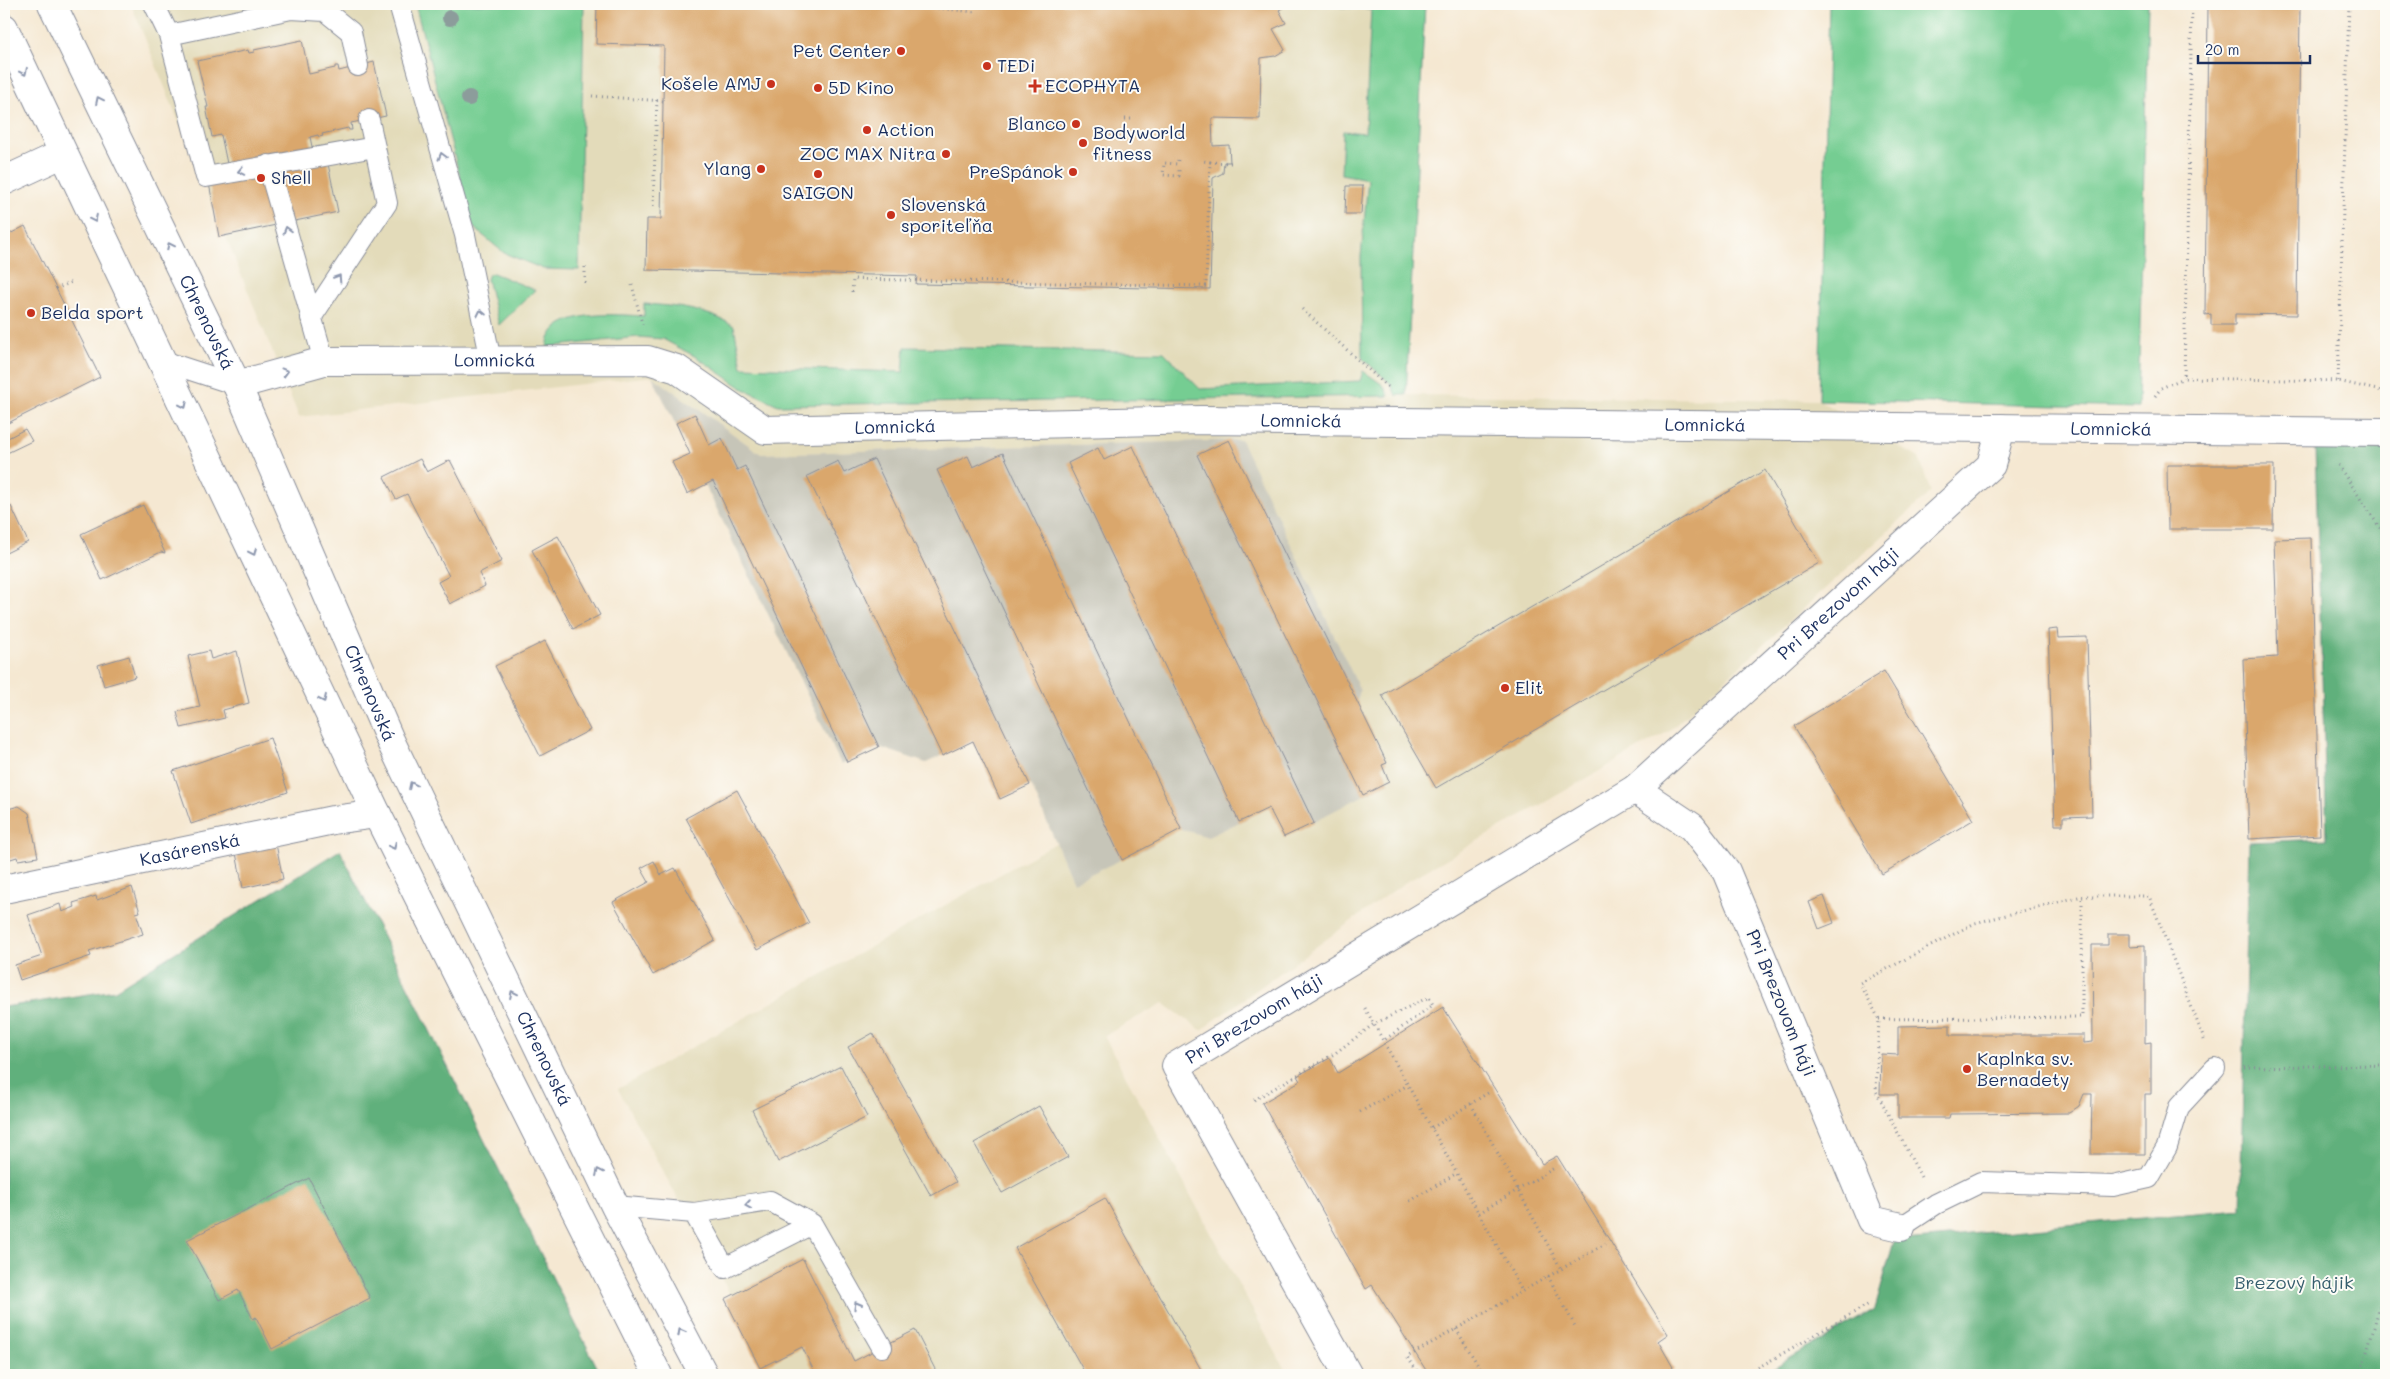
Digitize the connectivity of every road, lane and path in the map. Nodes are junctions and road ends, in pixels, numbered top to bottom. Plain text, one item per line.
1 (52, 4) edge
2 (154, 4) edge
3 (399, 4) edge
4 (898, 4) edge
5 (2192, 4) edge
6 (2350, 4) edge
7 (974, 12) dead end
8 (4, 28) edge
9 (169, 35) junction
10 (358, 66) dead end
11 (592, 96) dead end
12 (657, 100) junction
13 (663, 101) dead end
14 (1134, 118) dead end
15 (1125, 119) dead end
16 (369, 120) dead end
17 (376, 148) junction
18 (62, 154) junction
19 (1178, 160) dead end
20 (1203, 161) dead end
21 (1210, 162) junction
22 (1231, 163) dead end
23 (268, 165) junction
24 (1179, 167) dead end
25 (4, 181) edge
26 (653, 206) dead end
27 (585, 267) dead end
28 (74, 281) dead end
29 (585, 285) dead end
30 (632, 285) dead end
31 (56, 289) dead end
32 (852, 292) dead end
33 (1302, 308) dead end
34 (311, 318) junction
35 (648, 360) junction
36 (163, 361) junction
37 (491, 361) junction
38 (324, 362) junction
39 (2338, 381) junction
40 (238, 384) junction
41 (2386, 392) edge
42 (1401, 421) junction
43 (2002, 428) junction
44 (2315, 431) junction
45 (2386, 432) edge
46 (2386, 537) edge
47 (1635, 789) junction
48 (377, 814) junction
49 (4, 889) edge
50 (2082, 896) junction
51 (1365, 1008) dead end
52 (1879, 1019) junction
53 (1374, 1024) junction
54 (1383, 1041) junction
55 (2386, 1065) edge
56 (2215, 1068) junction
57 (1408, 1085) junction
58 (1491, 1091) dead end
59 (1254, 1100) dead end
60 (1470, 1104) junction
61 (1360, 1112) dead end
62 (1432, 1128) junction
63 (1556, 1167) dead end
64 (1457, 1173) junction
65 (1517, 1189) junction
66 (1410, 1201) dead end
67 (1936, 1204) junction
68 (615, 1206) junction
69 (694, 1213) junction
70 (1479, 1213) junction
71 (812, 1224) junction
72 (1901, 1227) joint
73 (1605, 1244) dead end
74 (1561, 1269) junction
75 (1548, 1276) junction
76 (2386, 1285) edge
77 (1522, 1291) junction
78 (1869, 1304) dead end
79 (1576, 1328) dead end
80 (1456, 1329) junction
81 (882, 1347) dead end
82 (2361, 1374) edge
83 (658, 1375) edge
84 (704, 1375) edge
85 (1348, 1375) edge
86 (1420, 1375) edge
87 (1484, 1375) edge
88 (1745, 1375) edge

40 -> 1 street, Chrenovská
2 - 9 lane
37 -> 3 lane
4 - 7 path
5 - 39 path
6 - 39 path
8 -> 18 street
9 - 10 lane
23 -> 9 lane
11 - 12 path
12 - 13 path
12 - 26 path
14 - 15 path
16 - 17 lane
17 - 23 lane
34 -> 17 lane
18 - 25 street
18 -> 36 street
19 - 24 path
20 - 21 path
21 - 22 path
21 - 32 path
34 -> 23 lane
27 - 29 path
28 - 31 path
30 - 35 path
33 - 42 path
34 - 38 lane
35 - 37 street, Lomnická
35 - 42 street, Lomnická
36 - 40 lane
36 -> 48 street
37 - 38 street, Lomnická
40 -> 38 street, Lomnická
39 - 41 path
68 -> 40 street, Chrenovská
42 - 43 street, Lomnická
43 - 44 street, Lomnická
43 - 47 street, Pri Brezovom háji
44 - 45 street, Lomnická
44 - 46 path
47 - 72 street, Pri Brezovom háji
47 - 85 street, Pri Brezovom háji
48 - 49 street, Kasárenská
48 -> 83 street
50 - 52 path
50 - 52 path
50 - 56 path
51 - 53 path
52 - 67 path
53 - 54 path
53 - 54 path
53 - 59 path
54 - 57 path
55 - 56 path
56 - 67 lane
57 - 61 path
57 - 62 path
58 - 60 path
60 - 62 path
60 - 65 path
62 - 64 path
63 - 65 path
64 - 66 path
64 - 70 path
65 - 70 path
65 - 74 path
67 - 72 lane
68 - 69 lane
84 -> 68 street, Chrenovská
71 -> 69 lane
69 - 71 lane
70 - 77 path
81 -> 71 lane
73 - 74 path
74 - 75 path
75 - 77 path
75 - 79 path
76 - 82 path
77 - 80 path
78 - 88 path
80 - 86 path
80 - 87 path

